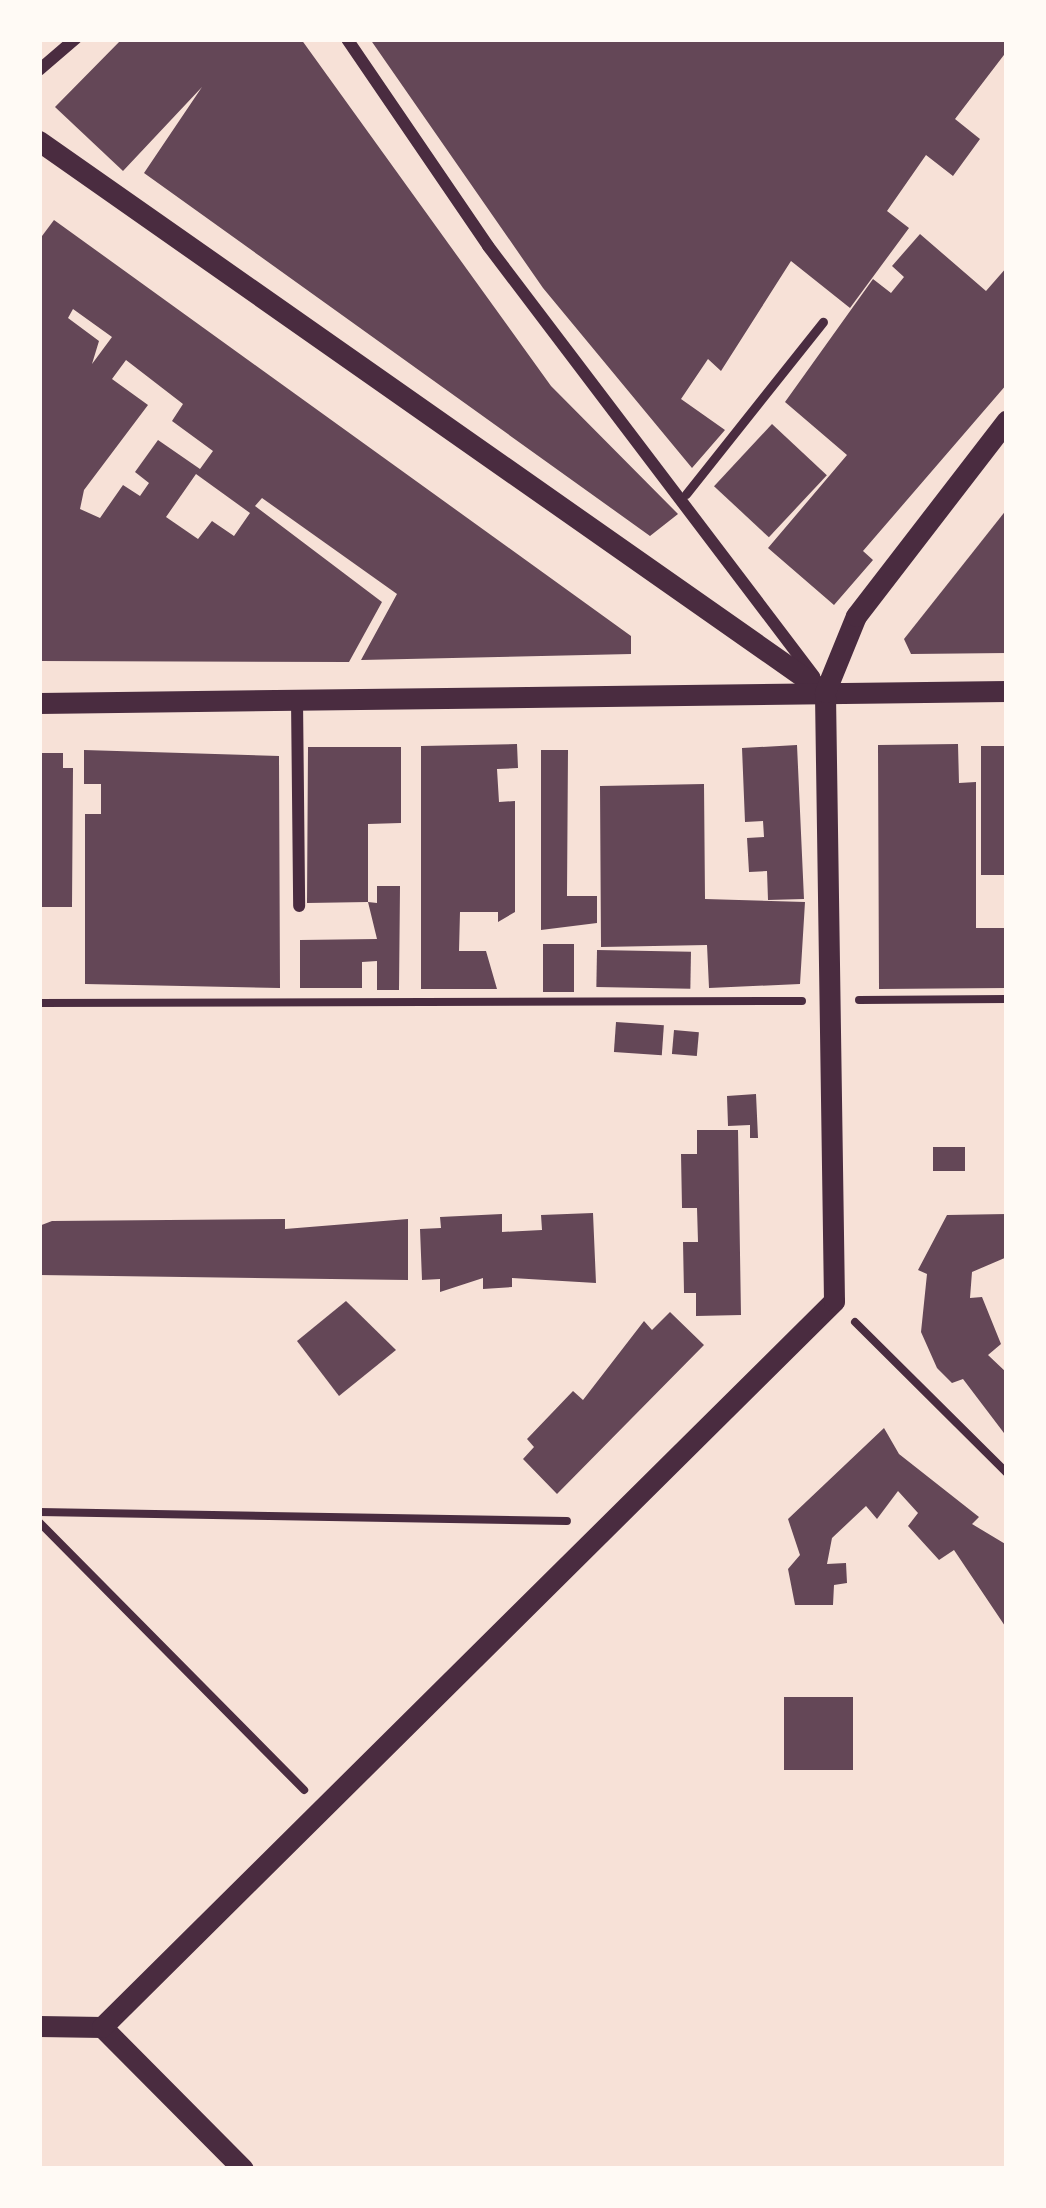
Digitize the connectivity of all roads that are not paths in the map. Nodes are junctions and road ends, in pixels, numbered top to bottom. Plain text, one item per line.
1 (74, 39) edge
2 (347, 39) edge
3 (39, 70) edge
4 (39, 142) edge
5 (824, 322) dead end
6 (1007, 420) edge
7 (686, 494) junction
8 (1007, 691) edge
9 (825, 692) junction
10 (296, 699) junction
11 (39, 703) edge
12 (299, 905) dead end
13 (39, 2026) edge
14 (102, 2027) junction
15 (243, 2169) edge

1 - 3 street
2 - 7 street
4 - 9 street
5 - 7 lane
6 - 9 street
7 - 9 street
8 - 9 street
9 - 10 street
9 - 14 street
10 - 11 street
10 - 12 street
13 - 14 street
14 - 15 street

